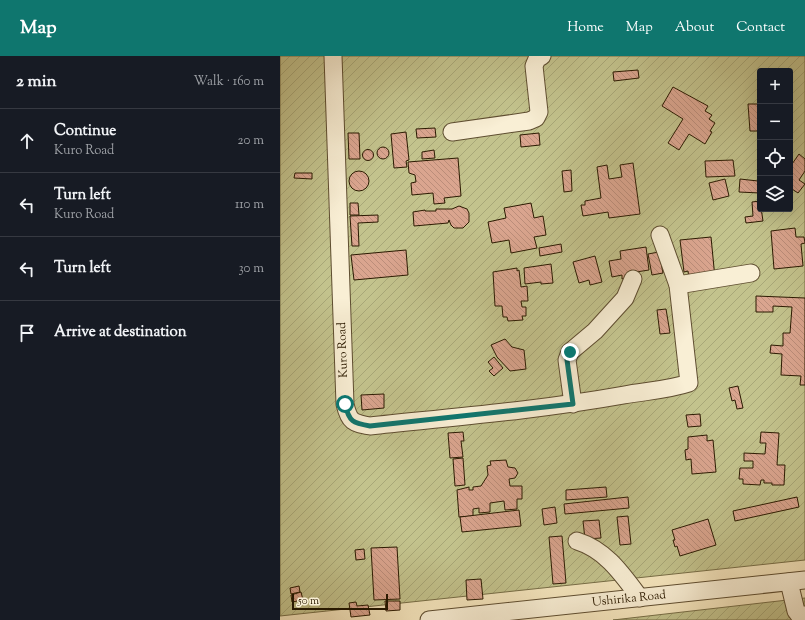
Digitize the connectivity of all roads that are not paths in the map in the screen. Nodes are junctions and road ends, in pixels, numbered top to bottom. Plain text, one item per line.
1 (333, 56) edge
2 (542, 56) edge
3 (452, 132) dead end
4 (660, 235) dead end
5 (751, 274) dead end
6 (633, 279) dead end
7 (678, 285) junction
8 (573, 404) junction
9 (577, 541) dead end
10 (797, 581) edge
11 (640, 598) junction
12 (805, 616) edge
13 (430, 620) edge

1 - 8 street, Kuro Road
2 - 3 street
4 - 7 street
5 - 7 street
6 - 8 street
7 - 8 street, Kuro Road
9 - 11 street
10 - 11 street, Ushirika Road
10 - 12 street
11 - 13 street, Ushirika Road

